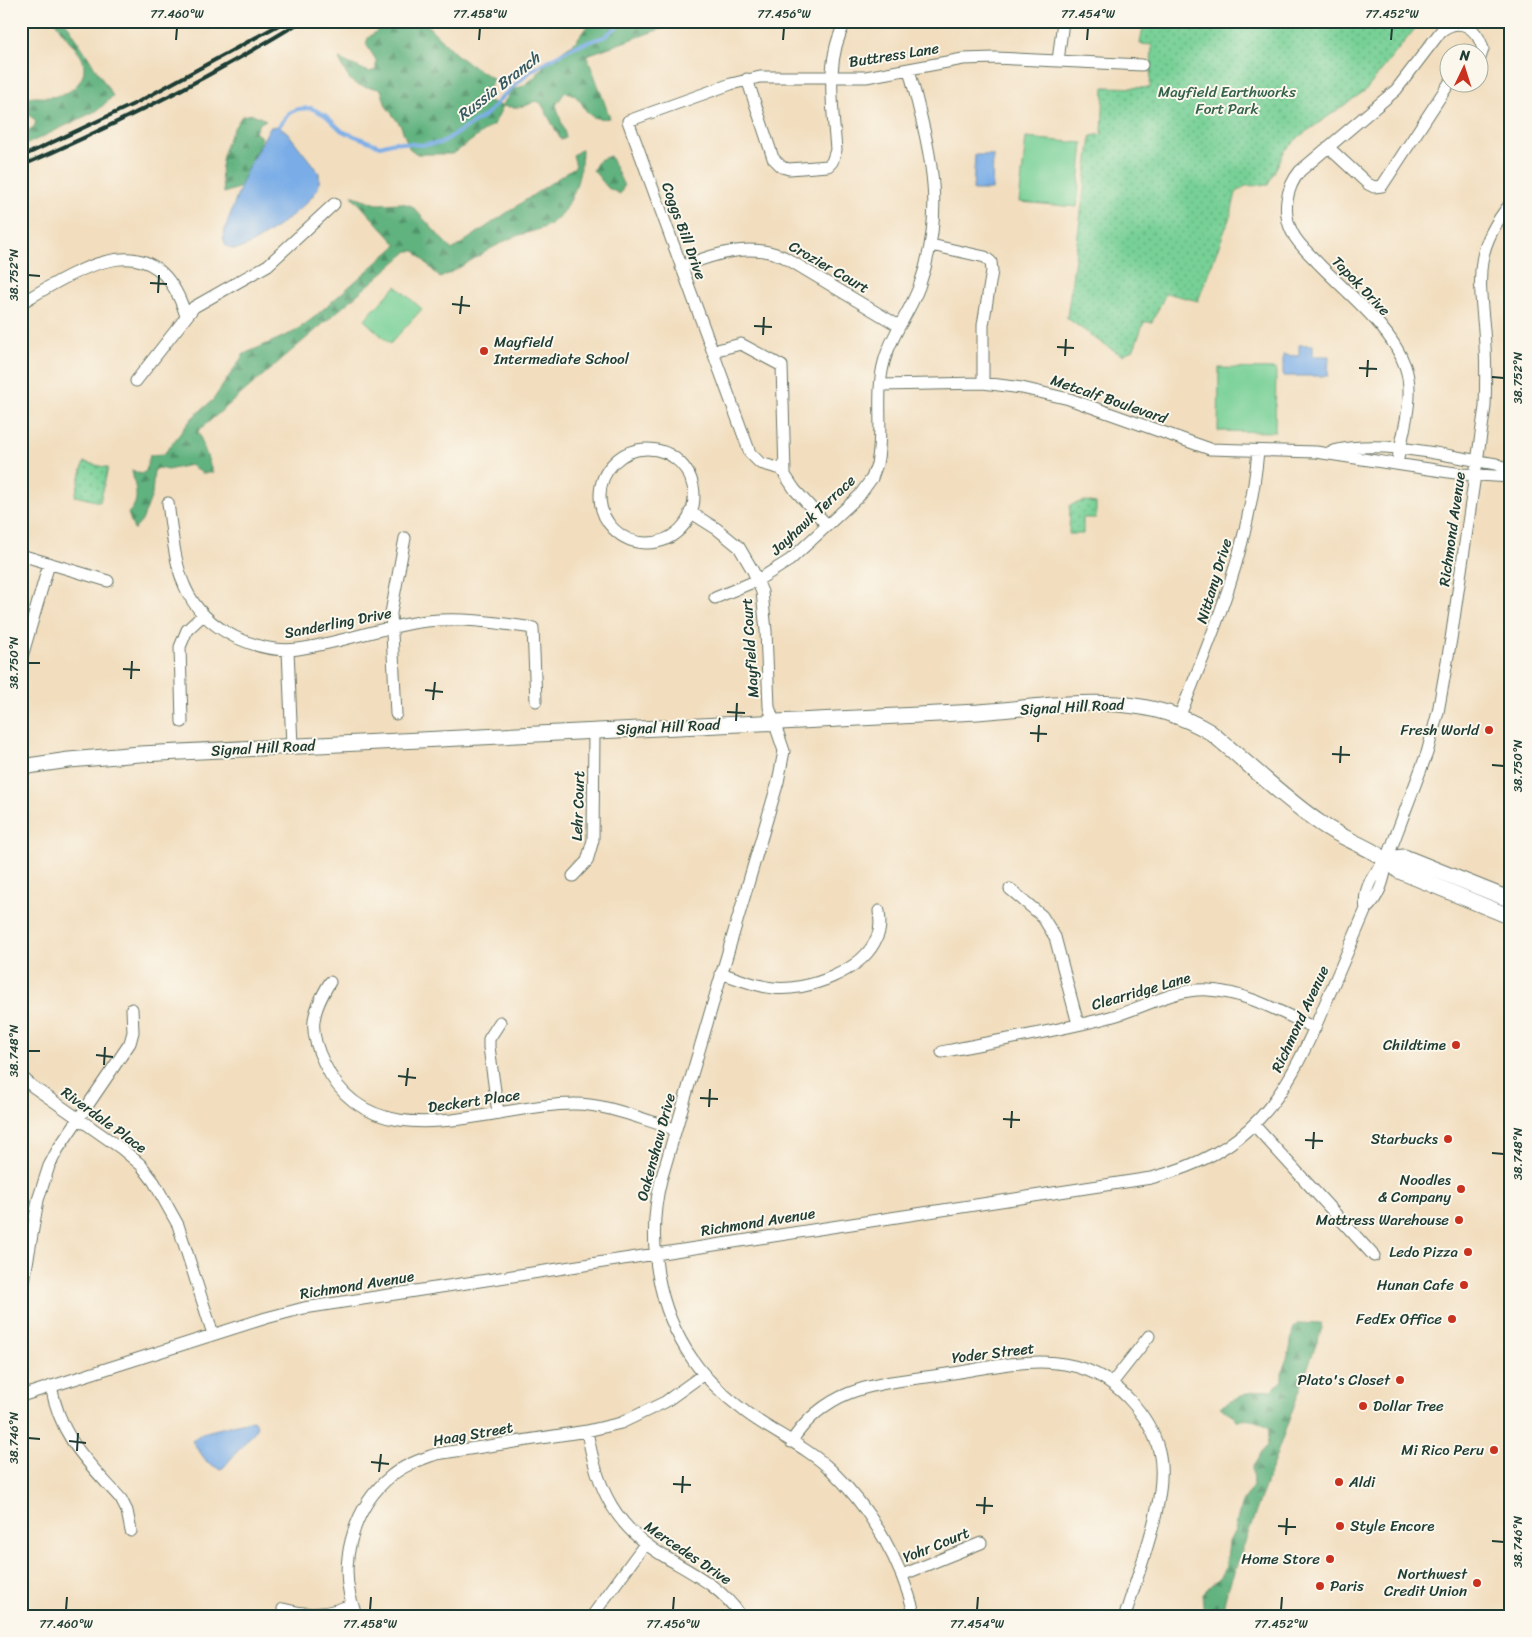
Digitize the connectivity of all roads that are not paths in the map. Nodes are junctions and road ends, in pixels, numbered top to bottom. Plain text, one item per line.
1 (846, 21) edge
2 (1063, 21) edge
3 (1480, 42) edge
4 (1058, 61) junction
5 (1142, 65) dead end
6 (909, 69) junction
7 (832, 78) junction
8 (747, 79) junction
9 (1443, 92) edge
10 (628, 121) joint
11 (1328, 147) junction
12 (1511, 203) edge
13 (334, 204) dead end
14 (931, 245) junction
15 (681, 267) junction
16 (21, 303) edge
17 (186, 316) junction
18 (899, 326) junction
19 (712, 351) junction
20 (136, 381) dead end
21 (983, 383) junction
22 (881, 385) junction
23 (1400, 449) junction
24 (1258, 451) junction
25 (1326, 453) junction
26 (1477, 461) junction
27 (1397, 464) junction
28 (1511, 471) edge
29 (785, 473) junction
30 (1475, 476) junction
31 (1511, 477) edge
32 (168, 502) dead end
33 (690, 512) junction
34 (827, 525) junction
35 (404, 538) dead end
36 (21, 555) edge
37 (49, 564) junction
38 (758, 580) junction
39 (108, 581) dead end
40 (715, 598) dead end
41 (203, 615) junction
42 (393, 627) junction
43 (288, 650) junction
44 (21, 660) edge
45 (536, 701) dead end
46 (396, 714) dead end
47 (1180, 715) junction
48 (182, 722) dead end
49 (774, 722) junction
50 (594, 730) junction
51 (292, 746) junction
52 (21, 767) edge
53 (1387, 858) junction
54 (574, 876) dead end
55 (1010, 889) dead end
56 (1511, 900) edge
57 (1486, 907) junction
58 (1511, 909) edge
59 (879, 911) dead end
60 (1511, 918) edge
61 (721, 973) junction
62 (330, 982) dead end
63 (132, 1009) dead end
64 (500, 1022) dead end
65 (1078, 1024) junction
66 (1315, 1028) junction
67 (942, 1052) dead end
68 (21, 1076) edge
69 (498, 1113) junction
70 (78, 1119) junction
71 (1254, 1125) junction
72 (675, 1129) junction
73 (655, 1253) junction
74 (1374, 1256) dead end
75 (23, 1287) dead end
76 (213, 1334) junction
77 (1149, 1336) dead end
78 (704, 1374) junction
79 (1112, 1383) junction
80 (52, 1386) junction
81 (21, 1396) edge
82 (588, 1431) junction
83 (791, 1442) junction
84 (131, 1531) dead end
85 (981, 1543) dead end
86 (645, 1544) junction
87 (902, 1575) junction
88 (352, 1604) junction
89 (284, 1609) dead end
90 (357, 1616) edge
91 (592, 1616) edge
92 (741, 1616) edge
93 (915, 1616) edge
94 (1125, 1616) edge

1 - 7 street
2 - 4 street
3 - 11 street, Tapok Drive
4 - 5 street, Buttress Lane
4 - 6 street, Buttress Lane
6 - 7 street, Buttress Lane
6 - 14 street, Jayhawk Terrace
7 - 8 street, Buttress Lane
7 - 8 street
8 - 10 street, Buttress Lane
9 - 11 street
10 - 15 street, Coggs Bill Drive
11 - 23 street, Tapok Drive
12 - 26 street, Richmond Avenue
13 - 17 street
14 - 18 street, Jayhawk Terrace
14 - 21 street
15 - 18 street, Crozier Court
15 - 19 street, Coggs Bill Drive
16 - 17 street
17 - 20 street
18 - 22 street, Jayhawk Terrace
19 - 29 street, Coggs Bill Drive
19 - 29 street
21 - 22 street, Metcalf Boulevard
21 - 24 street, Metcalf Boulevard
22 - 34 street, Jayhawk Terrace
23 - 25 street, Metcalf Boulevard
23 - 26 street, Metcalf Boulevard
23 - 27 street, Tapok Drive
24 - 25 street, Metcalf Boulevard
24 - 47 street, Nittany Drive
25 - 27 street, Metcalf Boulevard
26 - 28 street, Metcalf Boulevard
26 - 30 street, Richmond Avenue
27 - 30 street, Metcalf Boulevard
29 - 34 street
30 - 31 street, Metcalf Boulevard
30 - 53 street, Richmond Avenue
32 - 41 street, Sanderling Drive
33 - 33 street
33 - 38 street, Mayfield Court
34 - 38 street, Jayhawk Terrace
35 - 42 street
36 - 37 street
37 - 39 street
37 - 44 street
38 - 40 street, Jayhawk Terrace
38 - 49 street, Mayfield Court
41 - 43 street, Sanderling Drive
41 - 48 street
42 - 43 street, Sanderling Drive
42 - 45 street, Sanderling Drive
42 - 46 street
43 - 51 street
47 - 49 main road, Signal Hill Road
47 - 53 main road, Signal Hill Road
49 - 50 main road, Signal Hill Road
49 - 61 street, Oakenshaw Drive
50 - 51 main road, Signal Hill Road
50 - 54 street, Lehr Court
51 - 52 main road, Signal Hill Road
53 - 56 main road, Signal Hill Road
53 - 57 main road, Signal Hill Road
53 - 66 street, Richmond Avenue
55 - 65 street
57 - 58 main road
57 - 60 main road, Signal Hill Road
59 - 61 street
61 - 72 street, Oakenshaw Drive
62 - 69 street, Deckert Place
63 - 70 street
64 - 69 street
65 - 66 street, Clearridge Lane
65 - 67 street, Clearridge Lane
66 - 71 street, Richmond Avenue
68 - 70 street, Riverdale Place
69 - 72 street, Deckert Place
70 - 75 street
70 - 76 street, Riverdale Place
71 - 73 street, Richmond Avenue
71 - 74 street
72 - 73 street, Oakenshaw Drive
73 - 76 street, Richmond Avenue
73 - 78 street, Oakenshaw Drive
76 - 80 street, Richmond Avenue
77 - 79 street
78 - 82 street, Haag Street
78 - 83 street, Oakenshaw Drive
79 - 83 street, Yoder Street
79 - 94 street, Yoder Street
80 - 81 street, Richmond Avenue
80 - 84 street
82 - 86 street, Mercedes Drive
82 - 88 street, Haag Street
83 - 87 street, Oakenshaw Drive
85 - 87 street, Yohr Court
86 - 91 street
86 - 92 street, Mercedes Drive
87 - 93 street, Oakenshaw Drive
88 - 89 street
88 - 90 street, Haag Street

